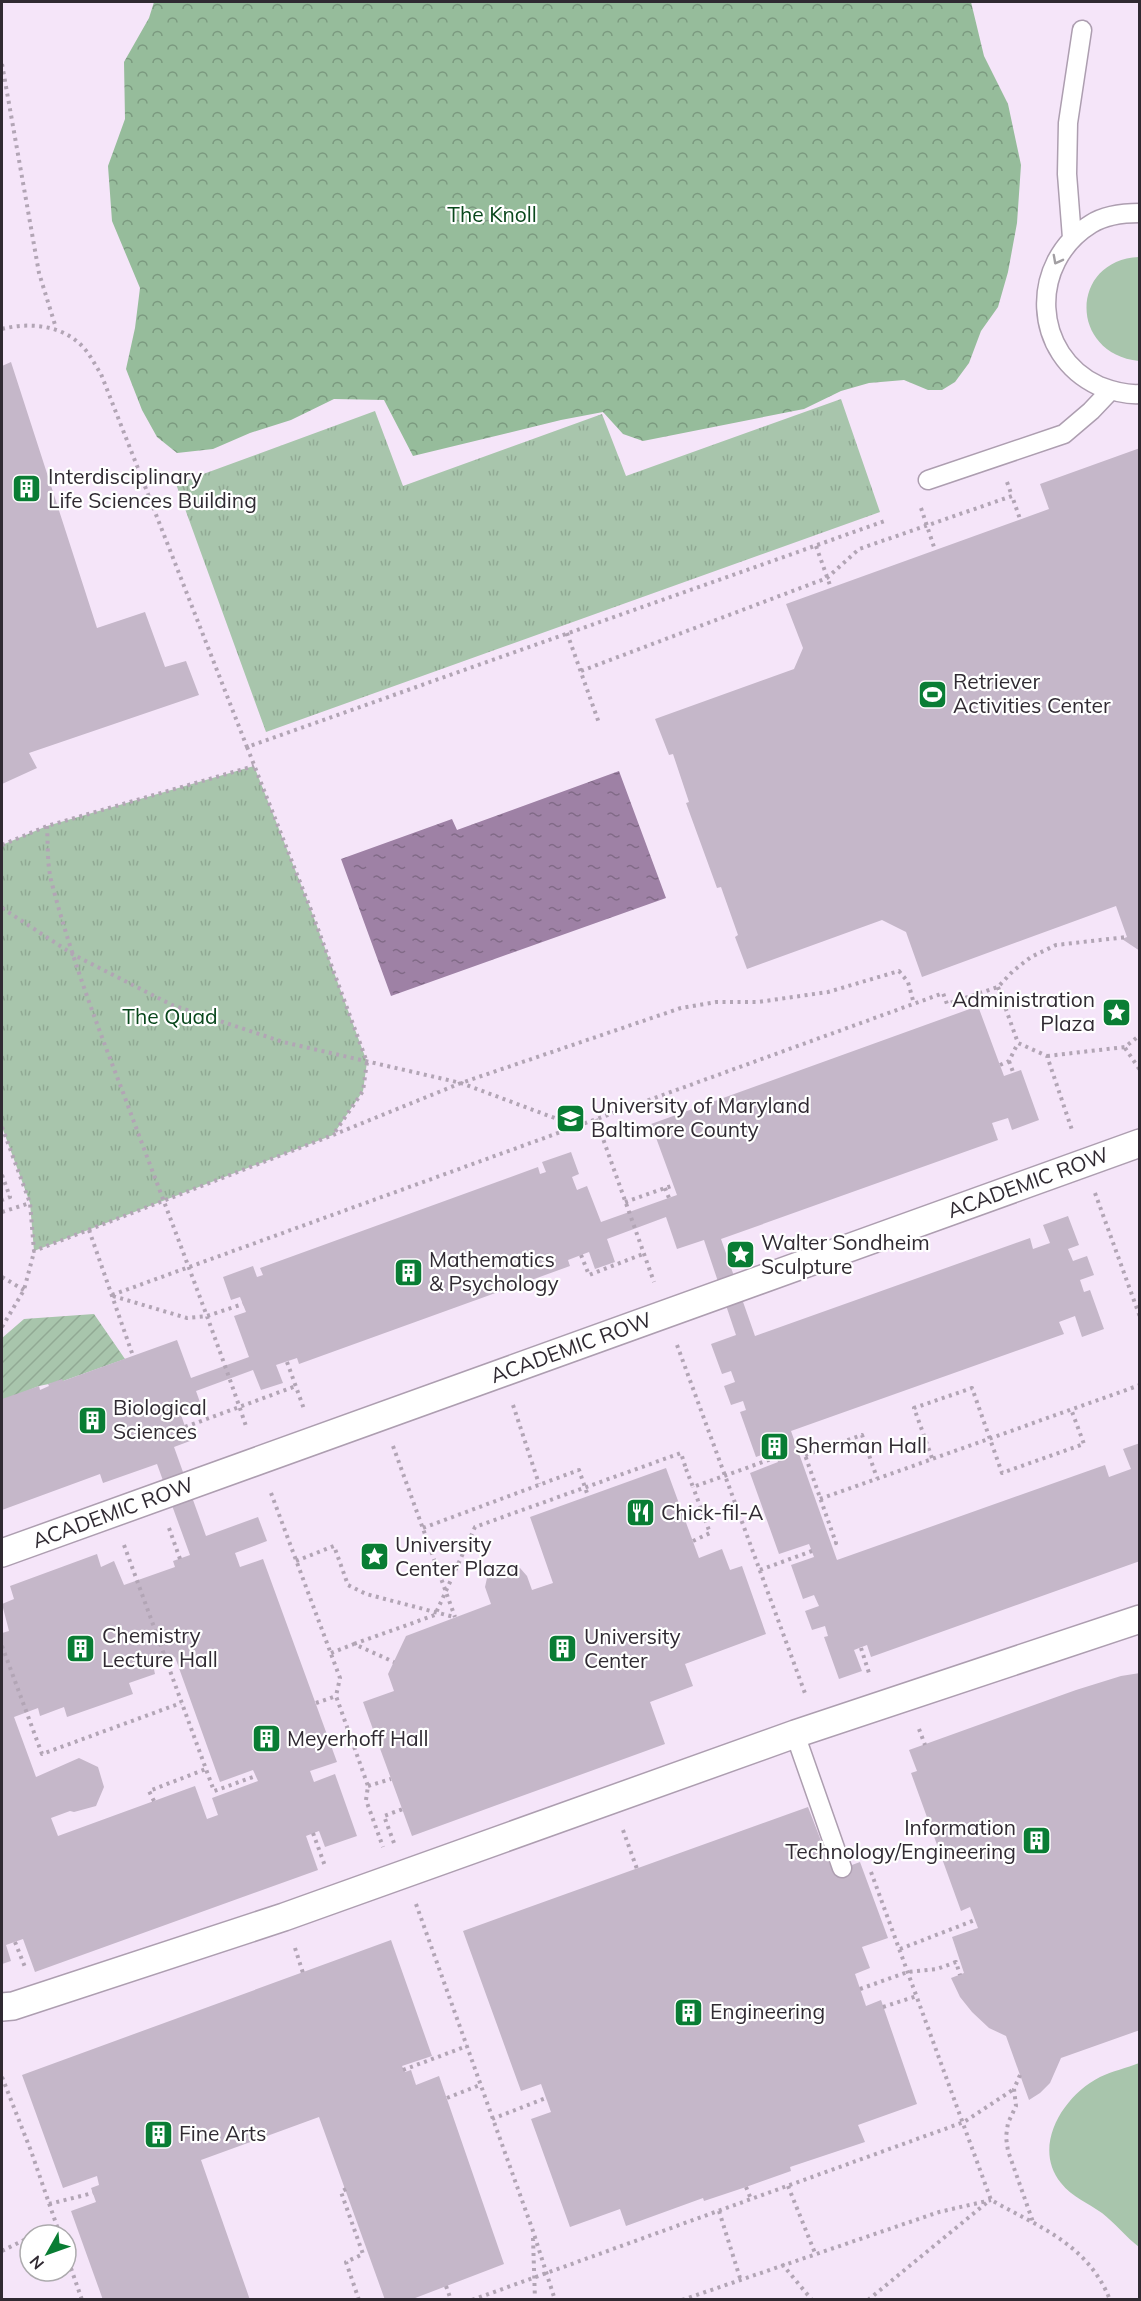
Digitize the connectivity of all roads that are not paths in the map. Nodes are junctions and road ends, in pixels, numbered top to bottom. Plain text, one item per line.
1 (1082, 30) dead end
2 (1140, 213) edge
3 (1072, 238) junction
4 (1110, 391) junction
5 (1140, 394) edge
6 (928, 480) dead end
7 (1140, 1143) edge
8 (2, 1553) edge
9 (1140, 1618) edge
10 (795, 1734) junction
11 (842, 1868) dead end
12 (2, 2007) edge

1 - 3 lane
2 - 3 lane
3 -> 4 lane
4 - 5 lane
4 - 6 lane
7 - 8 street, ACADEMIC ROW
9 - 10 street
10 - 11 lane
10 - 12 street

